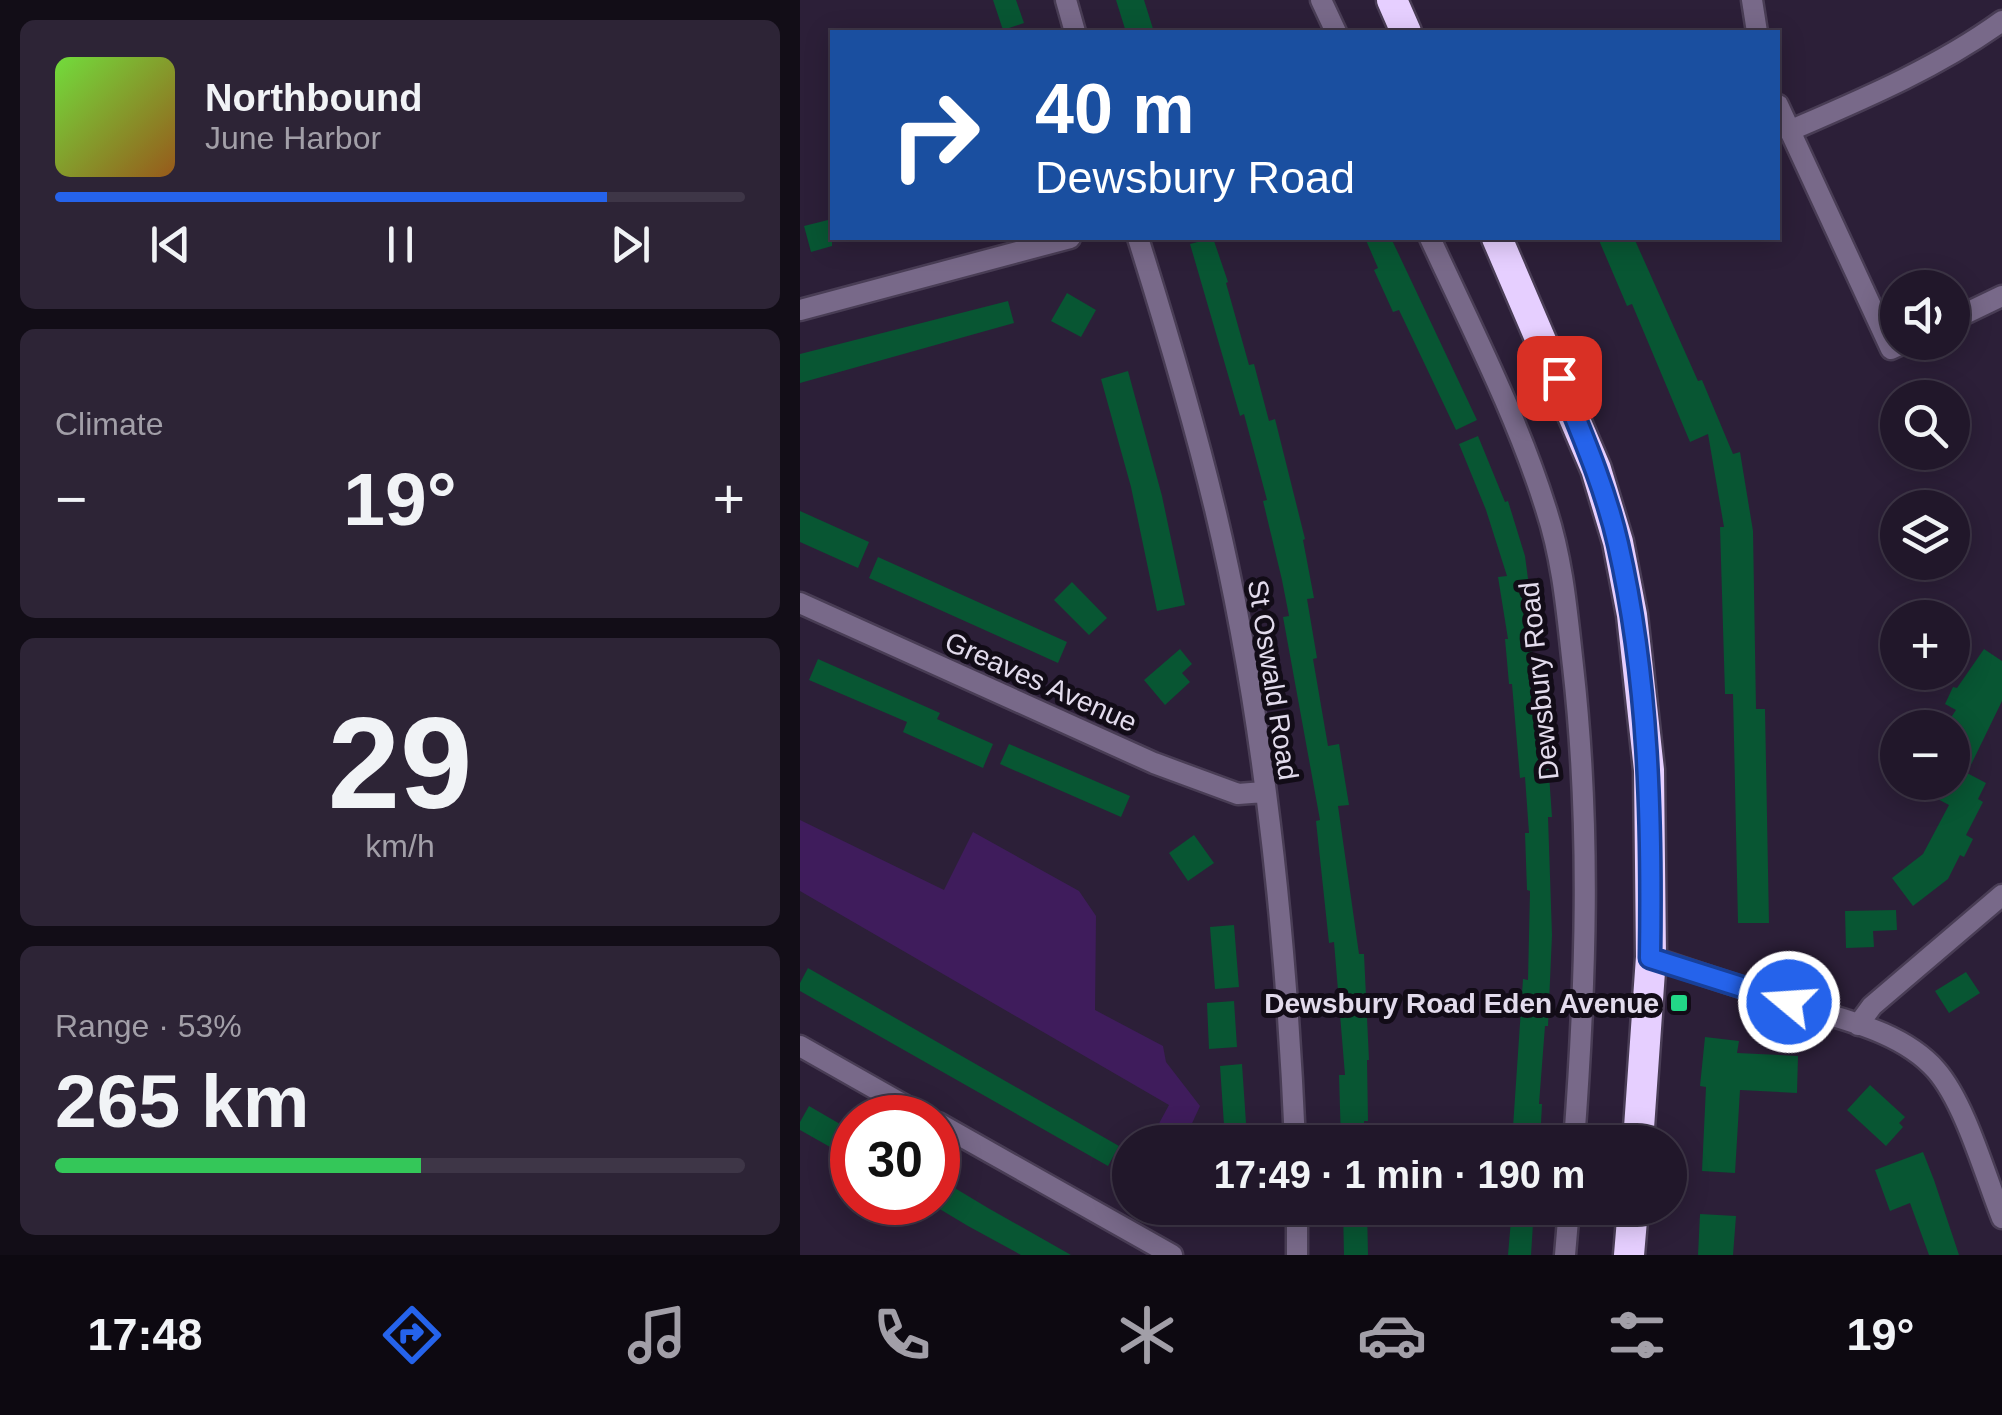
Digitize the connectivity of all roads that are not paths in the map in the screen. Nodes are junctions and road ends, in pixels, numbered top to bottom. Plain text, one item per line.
1 (1066, 0) edge
2 (1321, 0) edge
3 (1392, 0) edge
4 (1752, 0) edge
5 (2002, 20) edge
6 (1074, 30) edge
7 (1335, 30) edge
8 (1405, 30) edge
9 (1757, 30) edge
10 (1780, 109) edge
11 (1790, 131) junction
12 (1062, 240) edge
13 (1139, 240) edge
14 (1431, 240) edge
15 (1498, 240) edge
16 (2002, 296) edge
17 (800, 310) edge
18 (1880, 310) edge
19 (1970, 311) edge
20 (800, 604) edge
21 (1264, 792) junction
22 (2002, 896) edge
23 (1650, 958) junction
24 (1858, 1025) junction
25 (800, 1046) edge
26 (886, 1095) edge
27 (1294, 1125) edge
28 (1575, 1125) edge
29 (1639, 1125) edge
30 (960, 1135) edge
31 (2002, 1218) edge
32 (1297, 1225) edge
33 (1568, 1225) edge
34 (1632, 1225) edge
35 (1172, 1255) edge
36 (1297, 1255) edge
37 (1565, 1255) edge
38 (1630, 1255) edge

1 - 6 street
2 - 7 street
3 - 8 highway
4 - 9 street
5 - 11 street
10 - 11 street
11 - 18 street
12 - 17 street
13 - 21 street, St Oswald Road
14 - 28 street, Dewsbury Road
15 - 23 highway
16 - 19 street
20 - 21 street, Greaves Avenue
21 - 27 street, St Oswald Road
22 - 24 street
23 - 24 street
23 - 29 highway
24 - 31 street
25 - 26 street
30 - 35 street
32 - 36 street
33 - 37 street
34 - 38 highway

